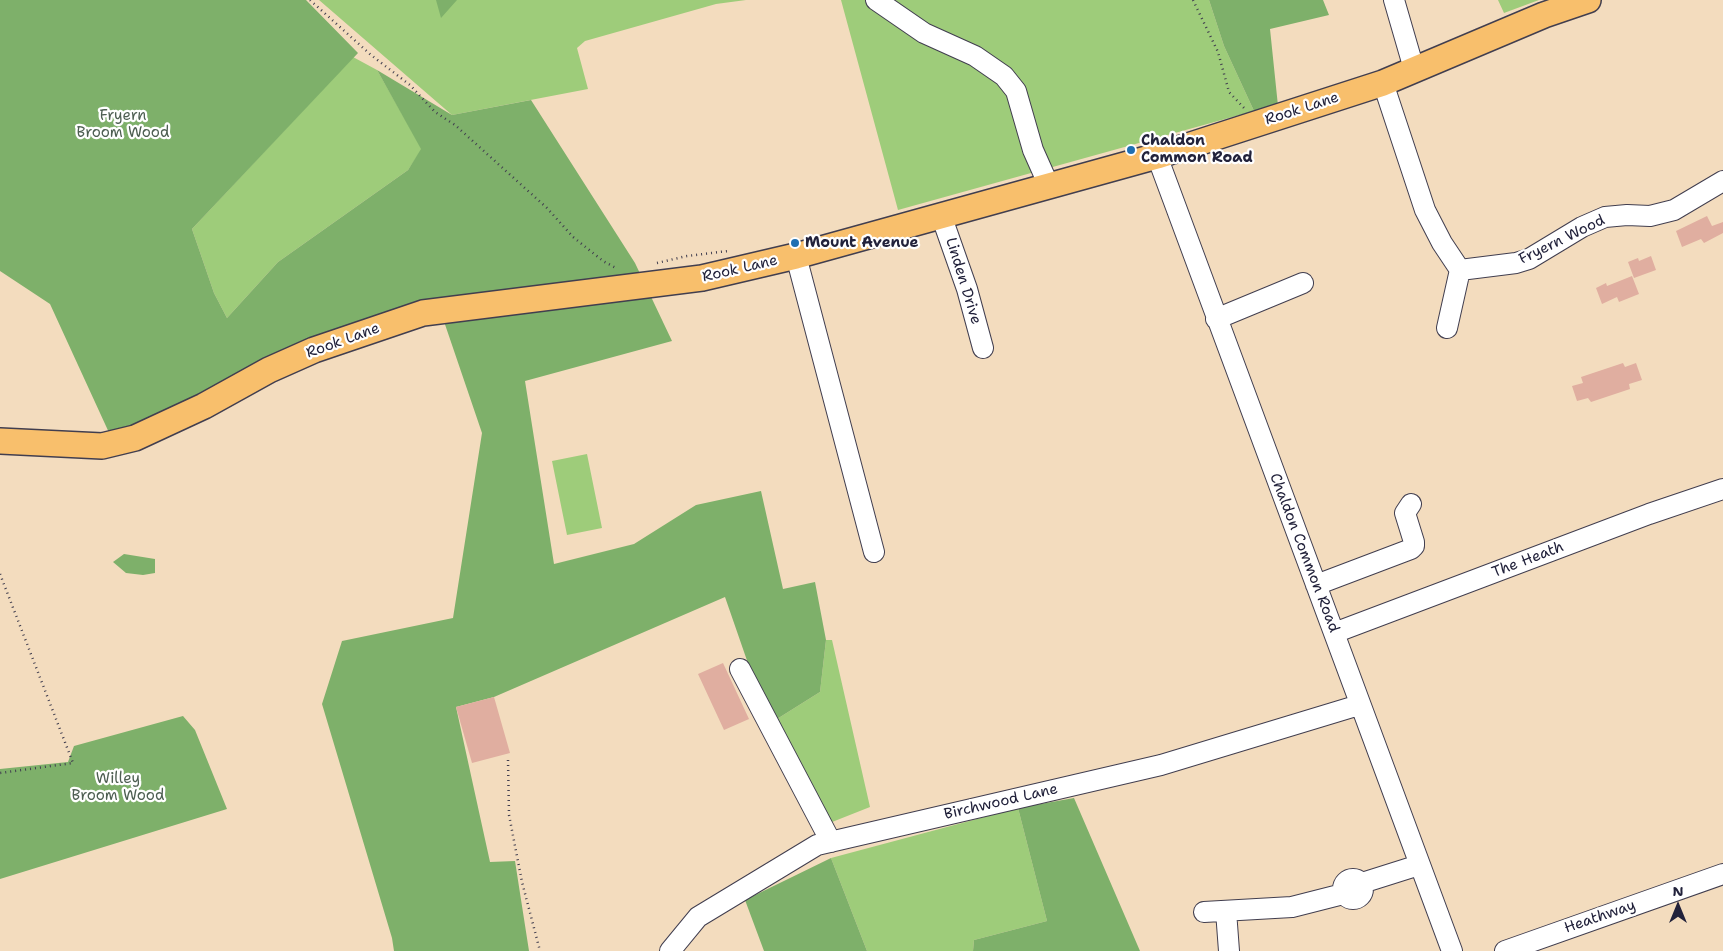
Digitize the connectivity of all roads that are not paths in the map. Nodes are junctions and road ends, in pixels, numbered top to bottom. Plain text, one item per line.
1 (876, 0) edge
2 (1394, 0) edge
3 (1588, 0) edge
4 (1414, 69) junction
5 (1382, 83) junction
6 (1157, 156) junction
7 (1720, 183) edge
8 (1049, 186) junction
9 (941, 215) junction
10 (796, 256) junction
11 (1460, 270) junction
12 (1303, 283) dead end
13 (1216, 319) junction
14 (1447, 328) dead end
15 (983, 348) dead end
16 (0, 441) edge
17 (1723, 490) edge
18 (1411, 504) dead end
19 (874, 552) dead end
20 (1316, 585) junction
21 (1334, 632) junction
22 (740, 669) dead end
23 (1359, 705) junction
24 (831, 842) junction
25 (1419, 865) junction
26 (1723, 874) edge
27 (1226, 911) junction
28 (1204, 912) dead end
29 (670, 951) edge
30 (1229, 951) edge
31 (1452, 951) edge
32 (1504, 951) edge

1 - 8 street
2 - 4 street
3 - 4 main road, Rook Lane
4 - 5 main road, Rook Lane
5 - 6 main road, Rook Lane
5 - 11 street
6 - 8 main road, Rook Lane
6 - 13 street, Chaldon Common Road
7 - 11 street, Fryern Wood
8 - 9 main road, Rook Lane
9 - 10 main road, Rook Lane
9 - 15 street, Linden Drive
10 - 16 main road, Rook Lane
10 - 19 street
11 - 14 street
12 - 13 street
13 - 20 street, Chaldon Common Road
17 - 21 street, The Heath
18 - 20 street
20 - 21 street, Chaldon Common Road
21 - 23 street, Chaldon Common Road
22 - 24 street
23 - 24 street, Birchwood Lane
23 - 25 street, Chaldon Common Road
24 - 29 street, Birchwood Lane
25 - 27 street
25 - 31 street, Chaldon Common Road
26 - 32 street, Heathway
27 - 28 street
27 - 30 street

